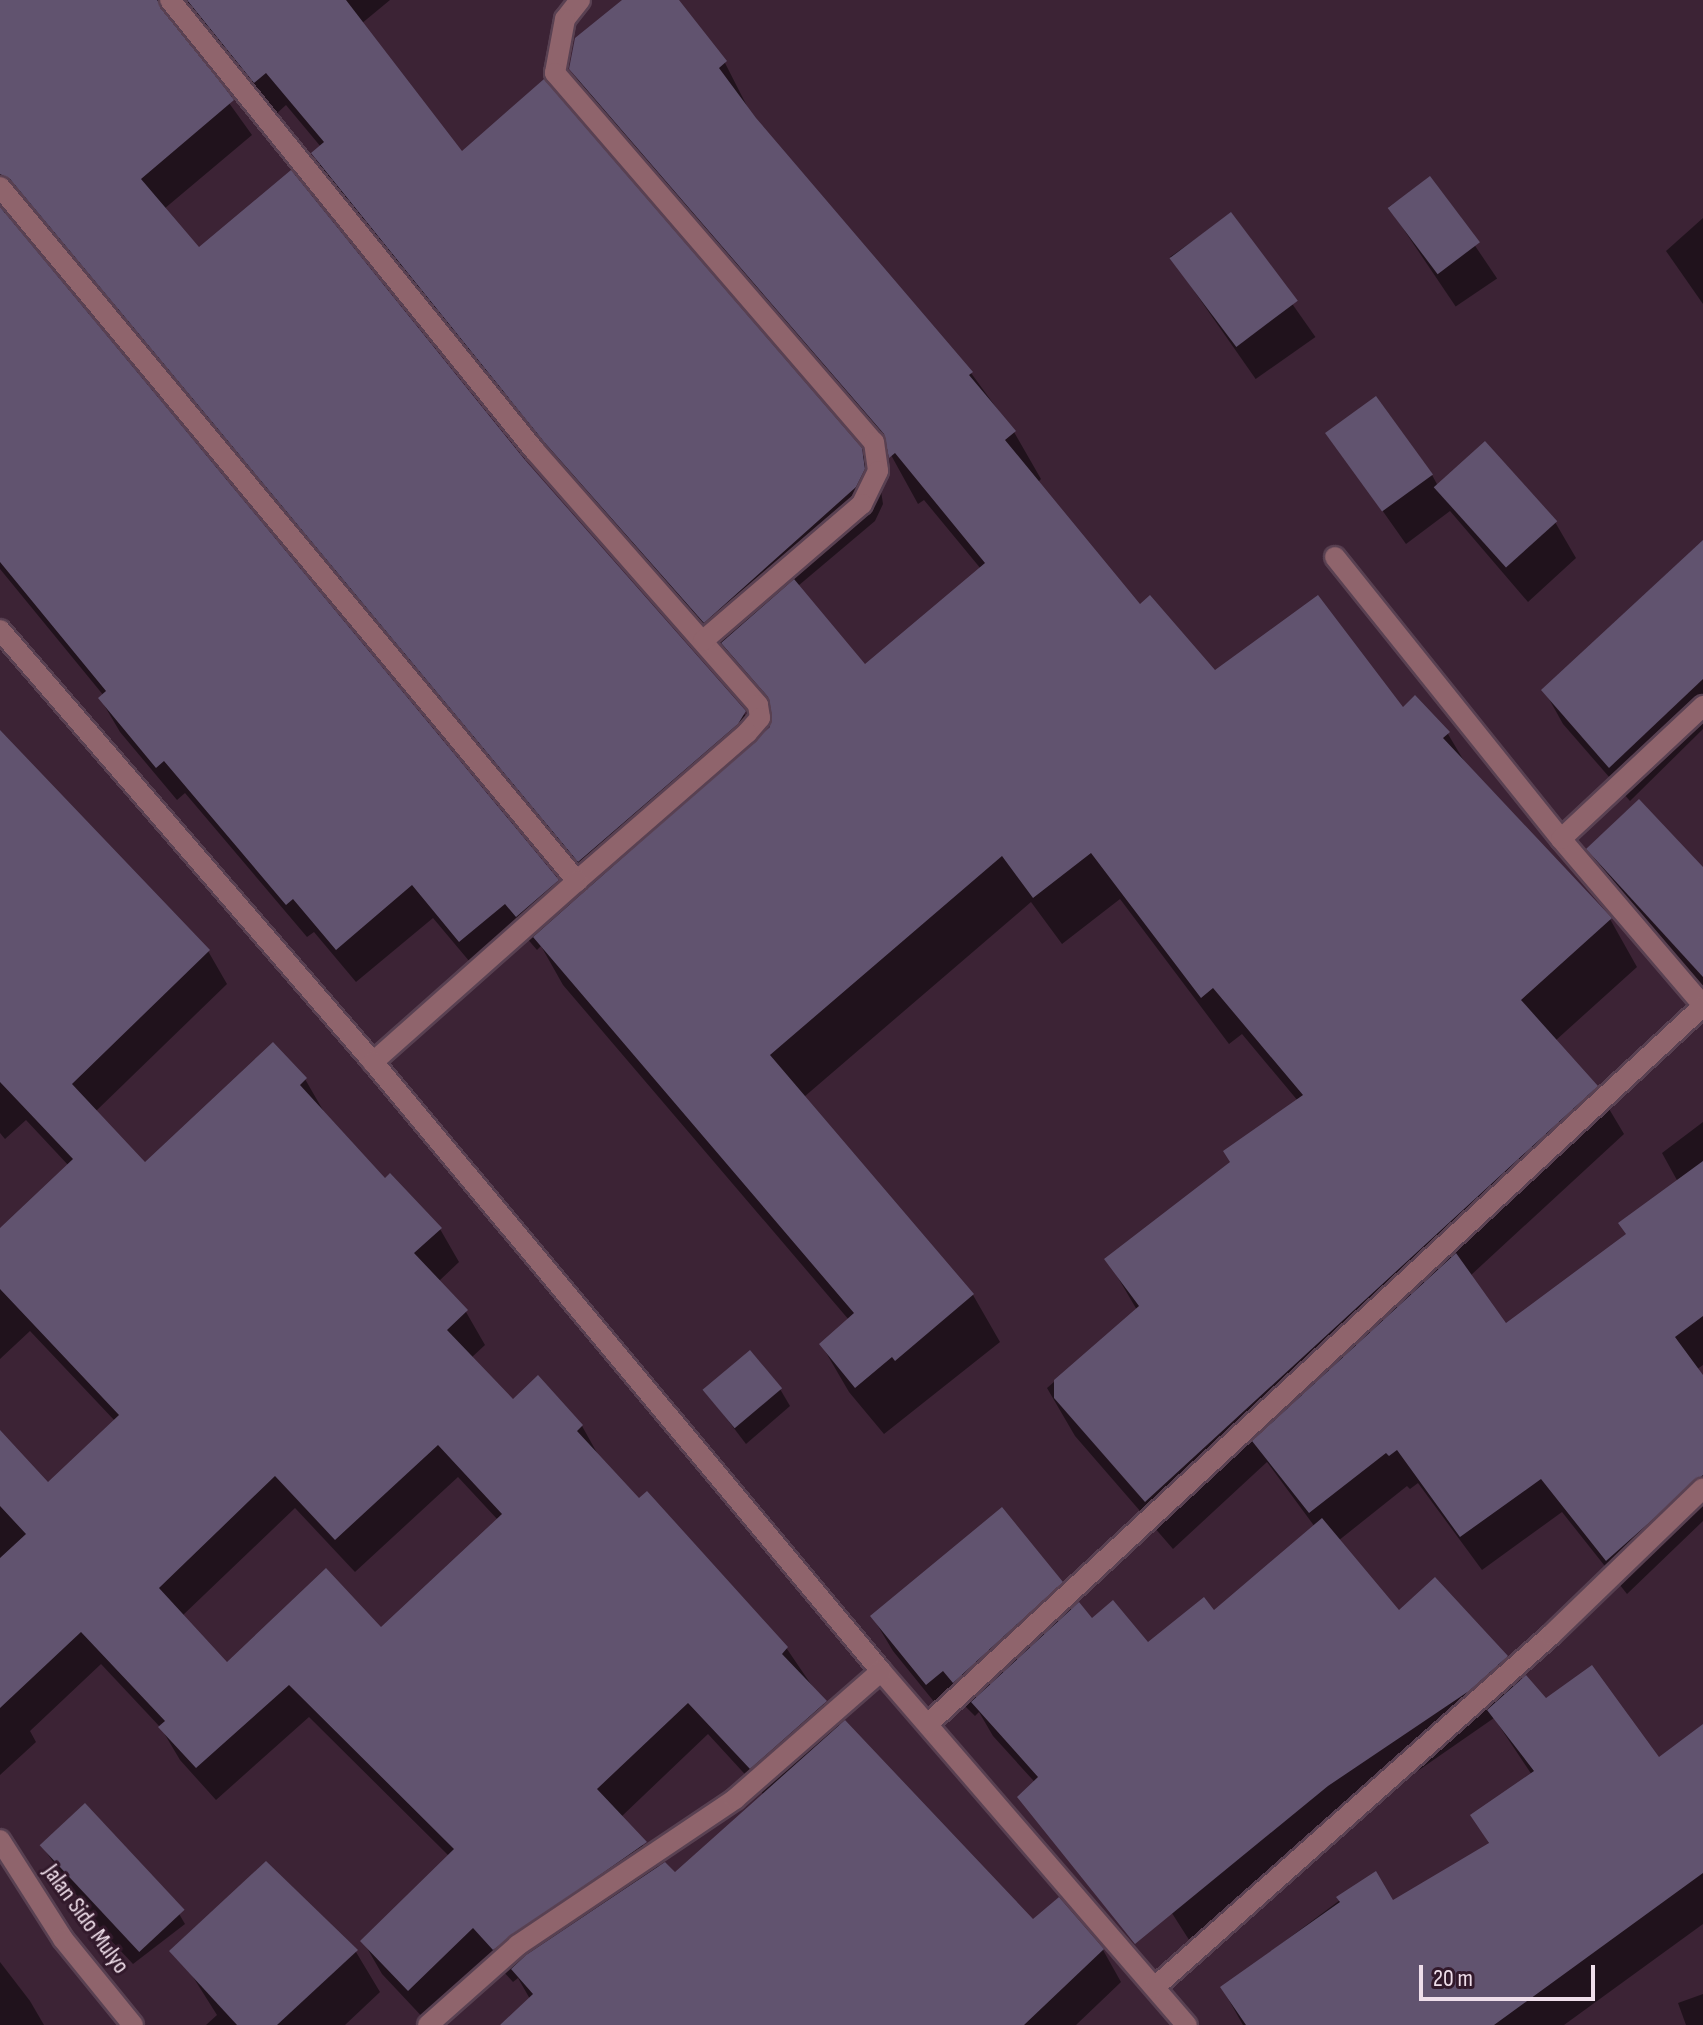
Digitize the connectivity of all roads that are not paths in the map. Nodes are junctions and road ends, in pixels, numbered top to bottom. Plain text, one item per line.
1 (170, 0) edge
2 (580, 0) edge
3 (0, 187) edge
4 (1335, 557) dead end
5 (0, 630) edge
6 (703, 641) junction
7 (1703, 706) edge
8 (1561, 839) junction
9 (577, 881) junction
10 (1703, 1005) edge
11 (373, 1062) junction
12 (1703, 1488) edge
13 (881, 1671) junction
14 (928, 1724) junction
15 (0, 1840) edge
16 (1155, 1987) junction
17 (133, 2025) edge
18 (428, 2025) edge
19 (1187, 2025) edge

1 - 6 street
2 - 6 street
3 - 9 street
4 - 8 street
5 - 11 street
6 - 9 street
7 - 8 street
8 - 10 street
9 - 11 street
10 - 14 street
11 - 13 street
12 - 16 street
13 - 14 street
13 - 18 street
14 - 16 street
15 - 17 street, Jalan Sido Mulyo
16 - 19 street

